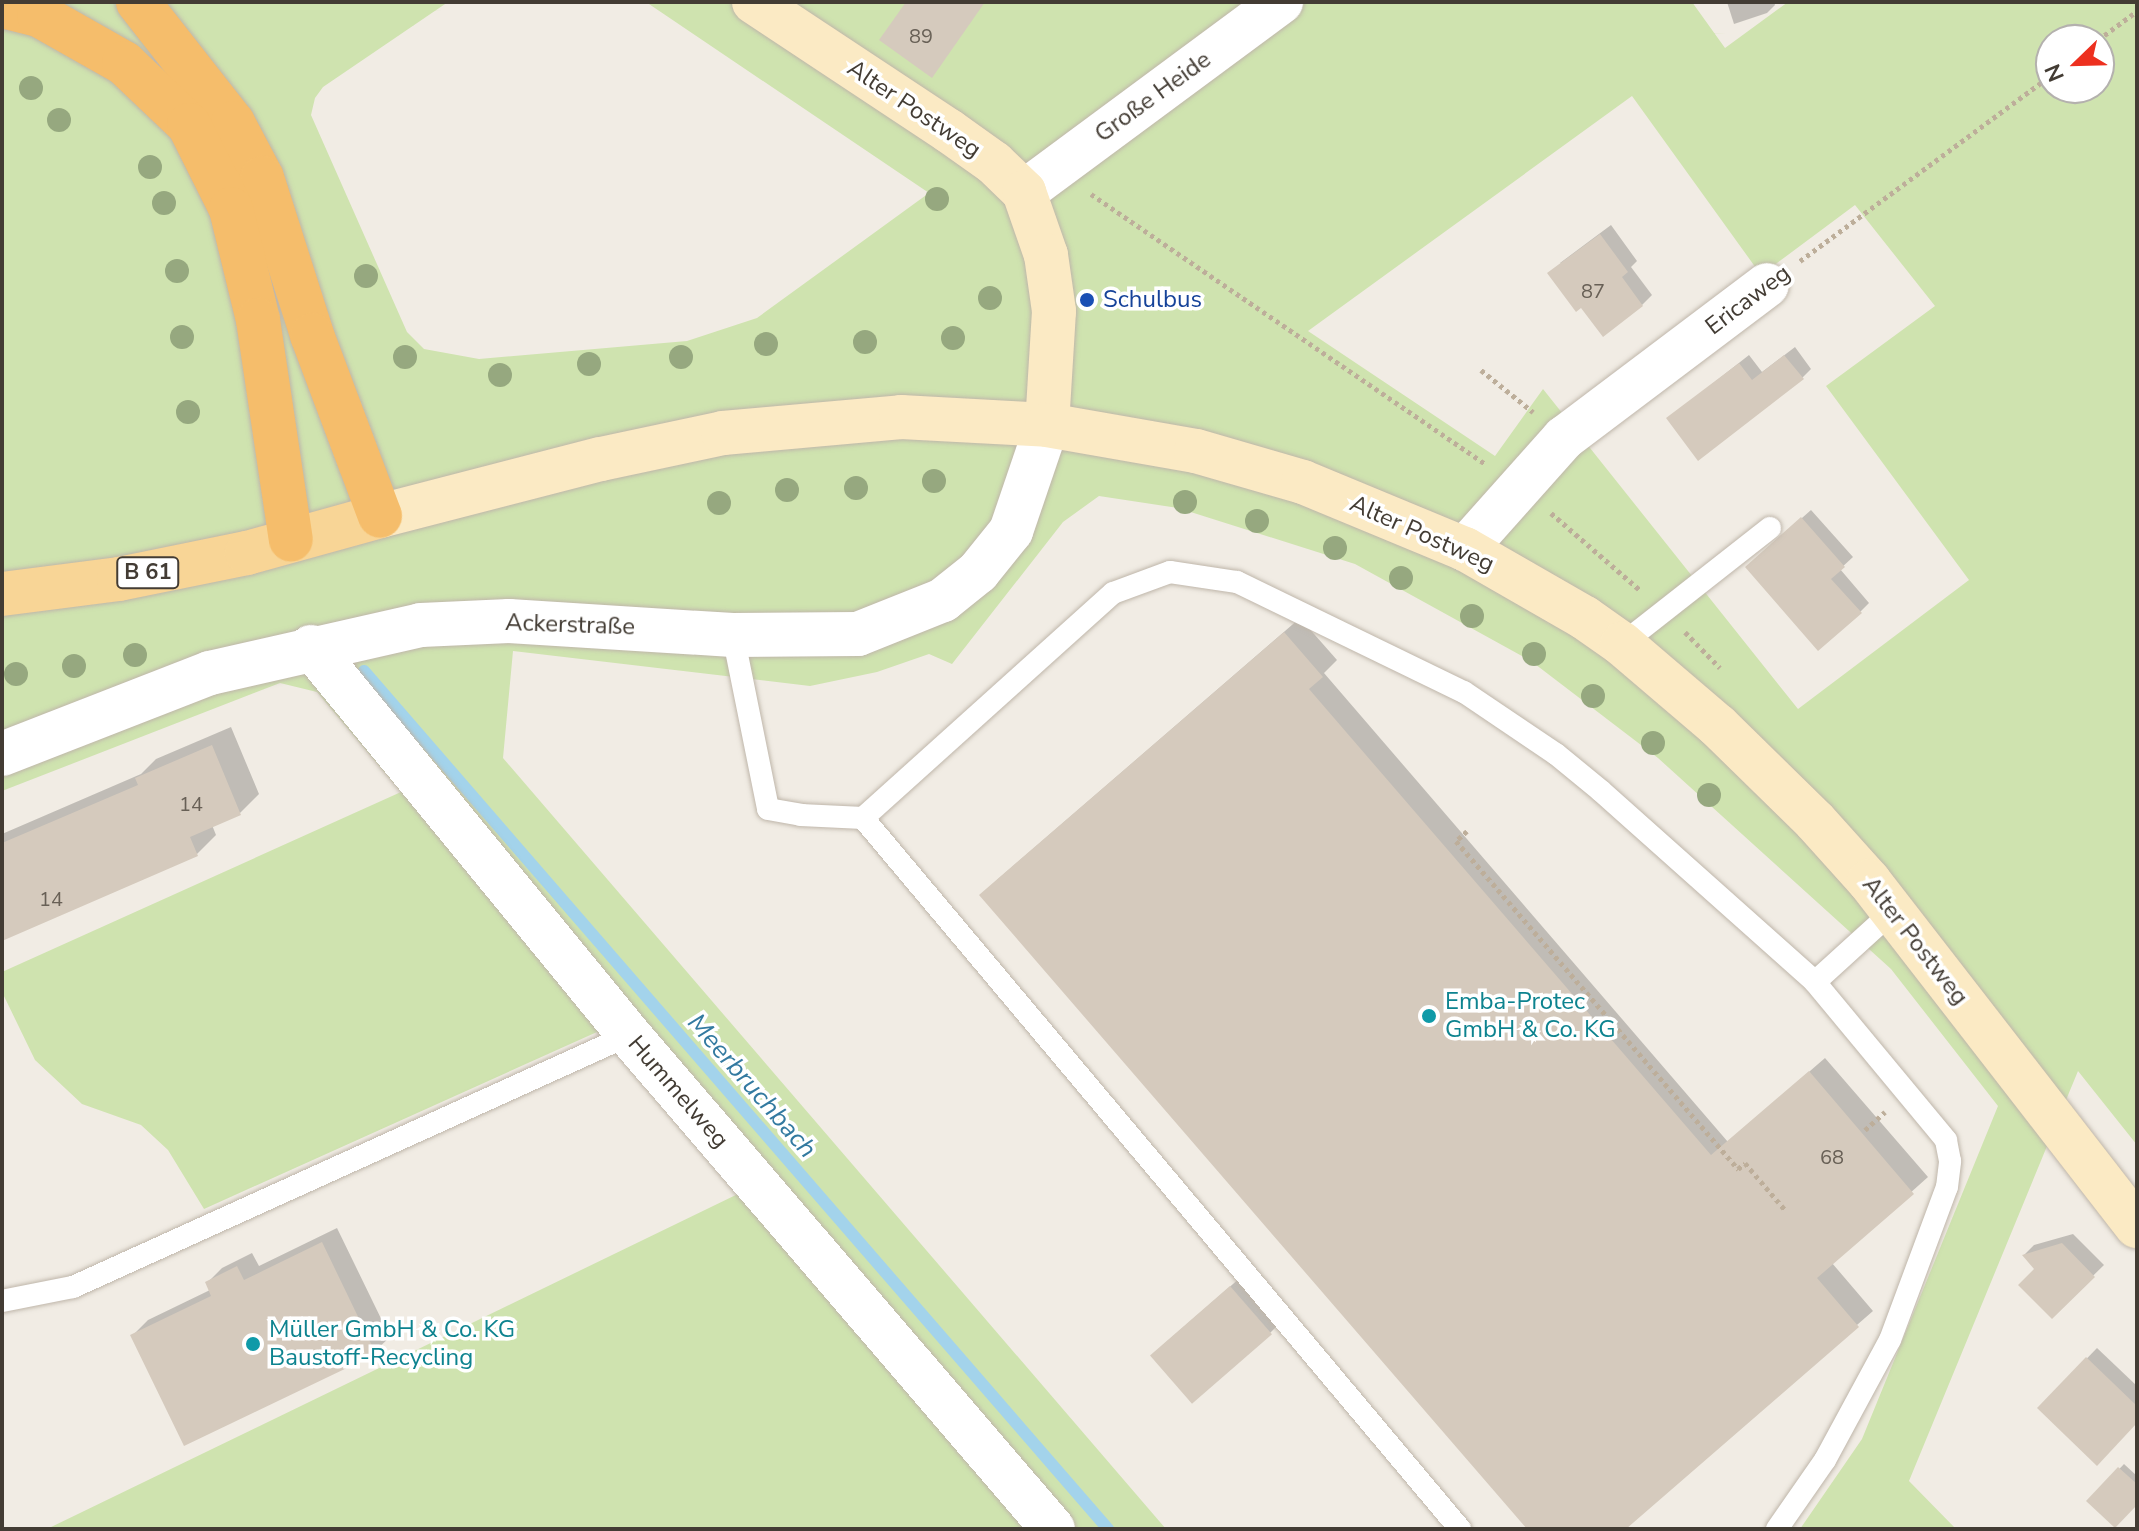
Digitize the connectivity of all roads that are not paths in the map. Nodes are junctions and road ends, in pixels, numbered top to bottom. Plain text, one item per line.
1 (138, 2) edge
2 (754, 2) edge
3 (1281, 2) edge
4 (2, 6) edge
5 (1024, 192) junction
6 (1767, 285) road end
7 (1047, 425) junction
8 (380, 516) junction
9 (1770, 528) dead end
10 (291, 540) junction
11 (1465, 549) junction
12 (2, 594) edge
13 (733, 635) junction
14 (1622, 644) junction
15 (311, 647) junction
16 (2, 754) edge
17 (863, 818) junction
18 (1893, 911) junction
19 (1815, 982) junction
20 (629, 1035) junction
21 (2137, 1226) edge
22 (2, 1301) edge
23 (1053, 1529) edge
24 (1460, 1529) edge
25 (1777, 1529) edge

1 - 8 highway
2 - 5 street, Alter Postweg
3 - 5 street, Große Heide
4 - 10 highway
5 - 7 street, Alter Postweg
6 - 11 street, Ericaweg
7 - 8 street
7 - 11 street, Alter Postweg
7 - 13 street, Ackerstraße
8 - 10 main road, B 61
9 - 14 lane
10 - 12 main road, B 61
11 - 14 street, Alter Postweg
13 - 15 street, Ackerstraße
13 - 17 lane
14 - 18 street, Alter Postweg
15 - 16 street, Ackerstraße
15 - 20 street, Hummelweg
17 - 19 lane
17 - 24 lane
18 - 19 lane
18 - 21 street, Alter Postweg
19 - 25 lane
20 - 22 lane
20 - 23 street, Hummelweg

